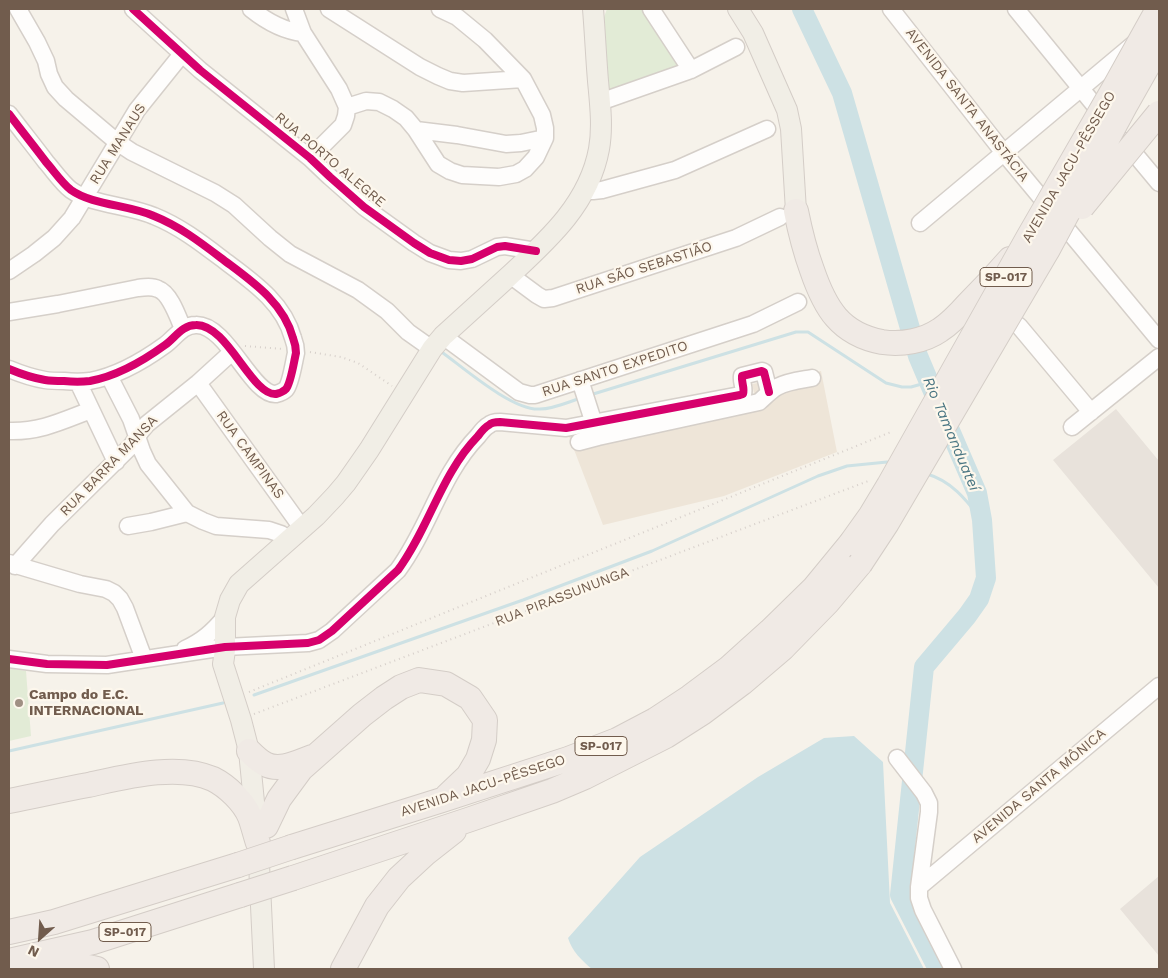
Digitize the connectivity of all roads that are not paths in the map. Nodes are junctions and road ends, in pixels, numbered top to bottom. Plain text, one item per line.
1 (18, 9) edge
2 (133, 9) edge
3 (251, 9) edge
4 (294, 9) edge
5 (329, 9) edge
6 (440, 9) edge
7 (651, 9) edge
8 (738, 9) edge
9 (891, 9) edge
10 (1016, 9) edge
11 (1158, 10) edge
12 (595, 11) edge
13 (1159, 22) edge
14 (303, 33) junction
15 (1159, 46) edge
16 (736, 48) dead end
17 (182, 54) junction
18 (691, 70) junction
19 (523, 79) junction
20 (1081, 88) junction
21 (600, 102) junction
22 (347, 107) junction
23 (1159, 113) edge
24 (9, 114) edge
25 (767, 129) dead end
26 (416, 130) junction
27 (545, 138) junction
28 (117, 142) junction
29 (1004, 153) junction
30 (310, 158) junction
31 (1159, 183) edge
32 (585, 191) junction
33 (85, 198) junction
34 (788, 214) junction
35 (920, 223) dead end
36 (1038, 244) junction
37 (536, 251) junction
38 (9, 271) edge
39 (510, 275) junction
40 (798, 302) dead end
41 (9, 312) edge
42 (1019, 326) dead end
43 (183, 329) junction
44 (1159, 340) edge
45 (438, 342) junction
46 (229, 348) junction
47 (1159, 357) edge
48 (9, 369) edge
49 (109, 376) junction
50 (812, 378) dead end
51 (78, 382) junction
52 (198, 383) junction
53 (583, 391) junction
54 (769, 392) junction
55 (91, 410) junction
56 (1091, 412) junction
57 (1072, 427) dead end
58 (595, 430) junction
59 (9, 431) edge
60 (137, 438) junction
61 (579, 442) dead end
62 (116, 462) junction
63 (187, 513) junction
64 (128, 526) dead end
65 (296, 534) junction
66 (12, 565) edge
67 (225, 617) junction
68 (225, 649) junction
69 (172, 655) junction
70 (9, 659) edge
71 (144, 659) junction
72 (1159, 686) edge
73 (316, 755) junction
74 (256, 757) junction
75 (897, 758) dead end
76 (442, 800) junction
77 (9, 801) edge
78 (468, 820) junction
79 (262, 834) junction
80 (919, 887) junction
81 (9, 932) edge
82 (9, 961) edge
83 (9, 968) edge
84 (97, 969) edge
85 (264, 969) edge
86 (275, 969) edge
87 (343, 969) edge
88 (953, 969) edge

1 - 28 street, RUA SANTO EXPEDITO
2 - 17 street, RUA PORTO ALEGRE
3 - 14 street
4 - 14 street
5 - 19 street
6 - 19 street
7 - 18 street
8 - 34 main road
9 - 29 street, AVENIDA SANTA ANASTÁCIA
10 - 20 street
11 - 36 highway, AVENIDA JACU-PÊSSEGO / SP-017, bridge
12 - 21 main road
13 - 20 street
14 - 22 street
15 - 36 highway, AVENIDA JACU-PÊSSEGO / SP-017, bridge
16 - 18 street
17 - 28 street, RUA MANAUS
17 - 30 street, RUA PORTO ALEGRE
18 - 21 street
19 - 27 street
20 - 29 street
20 - 31 street
21 - 32 main road
22 - 26 street
22 - 30 street
23 - 36 highway, bridge
24 - 33 street
25 - 32 street
26 - 27 street
26 - 27 street
28 - 33 street, RUA MANAUS
28 - 45 street, RUA SANTO EXPEDITO
29 - 35 street
29 - 44 street, AVENIDA SANTA ANASTÁCIA
30 - 37 street, RUA PORTO ALEGRE
32 - 37 main road
33 - 38 street, RUA MANAUS
33 - 46 street
34 - 36 highway, bridge
34 - 39 street, RUA SÃO SEBASTIÃO
36 - 76 highway, AVENIDA JACU-PÊSSEGO / SP-017, bridge
36 - 78 highway, AVENIDA JACU-PÊSSEGO / SP-017, bridge
37 - 39 main road
39 - 45 main road
40 - 53 street, RUA SANTO EXPEDITO
41 - 43 street
42 - 56 street
43 - 46 street
43 - 49 street
45 - 53 street, RUA SANTO EXPEDITO
45 - 65 main road
46 - 52 street, RUA BARRA MANSA
47 - 56 street
48 - 51 street
49 - 51 street
49 - 60 street
50 - 54 street
51 - 55 street
52 - 60 street, RUA BARRA MANSA
52 - 65 street, RUA CAMPINAS
53 - 58 street
54 - 58 street
54 - 58 street
55 - 59 street
55 - 62 street
56 - 57 street
58 - 61 street
58 - 68 street
60 - 62 street, RUA BARRA MANSA
60 - 63 street
62 - 66 street, RUA BARRA MANSA
63 - 64 street
63 - 65 street
65 - 67 main road
66 - 71 street
67 - 68 main road
67 - 69 street
68 - 69 street
68 - 74 main road
68 - 74 main road
69 - 71 street
70 - 71 street
72 - 80 street, AVENIDA SANTA MÔNICA
73 - 74 highway
73 - 76 highway
73 - 79 highway
74 - 79 main road
75 - 80 street
76 - 81 highway, AVENIDA JACU-PÊSSEGO / SP-017, bridge
77 - 79 highway
78 - 82 highway, AVENIDA JACU-PÊSSEGO / SP-017, bridge
78 - 87 highway
79 - 85 main road
79 - 86 main road
80 - 88 street
83 - 84 highway

